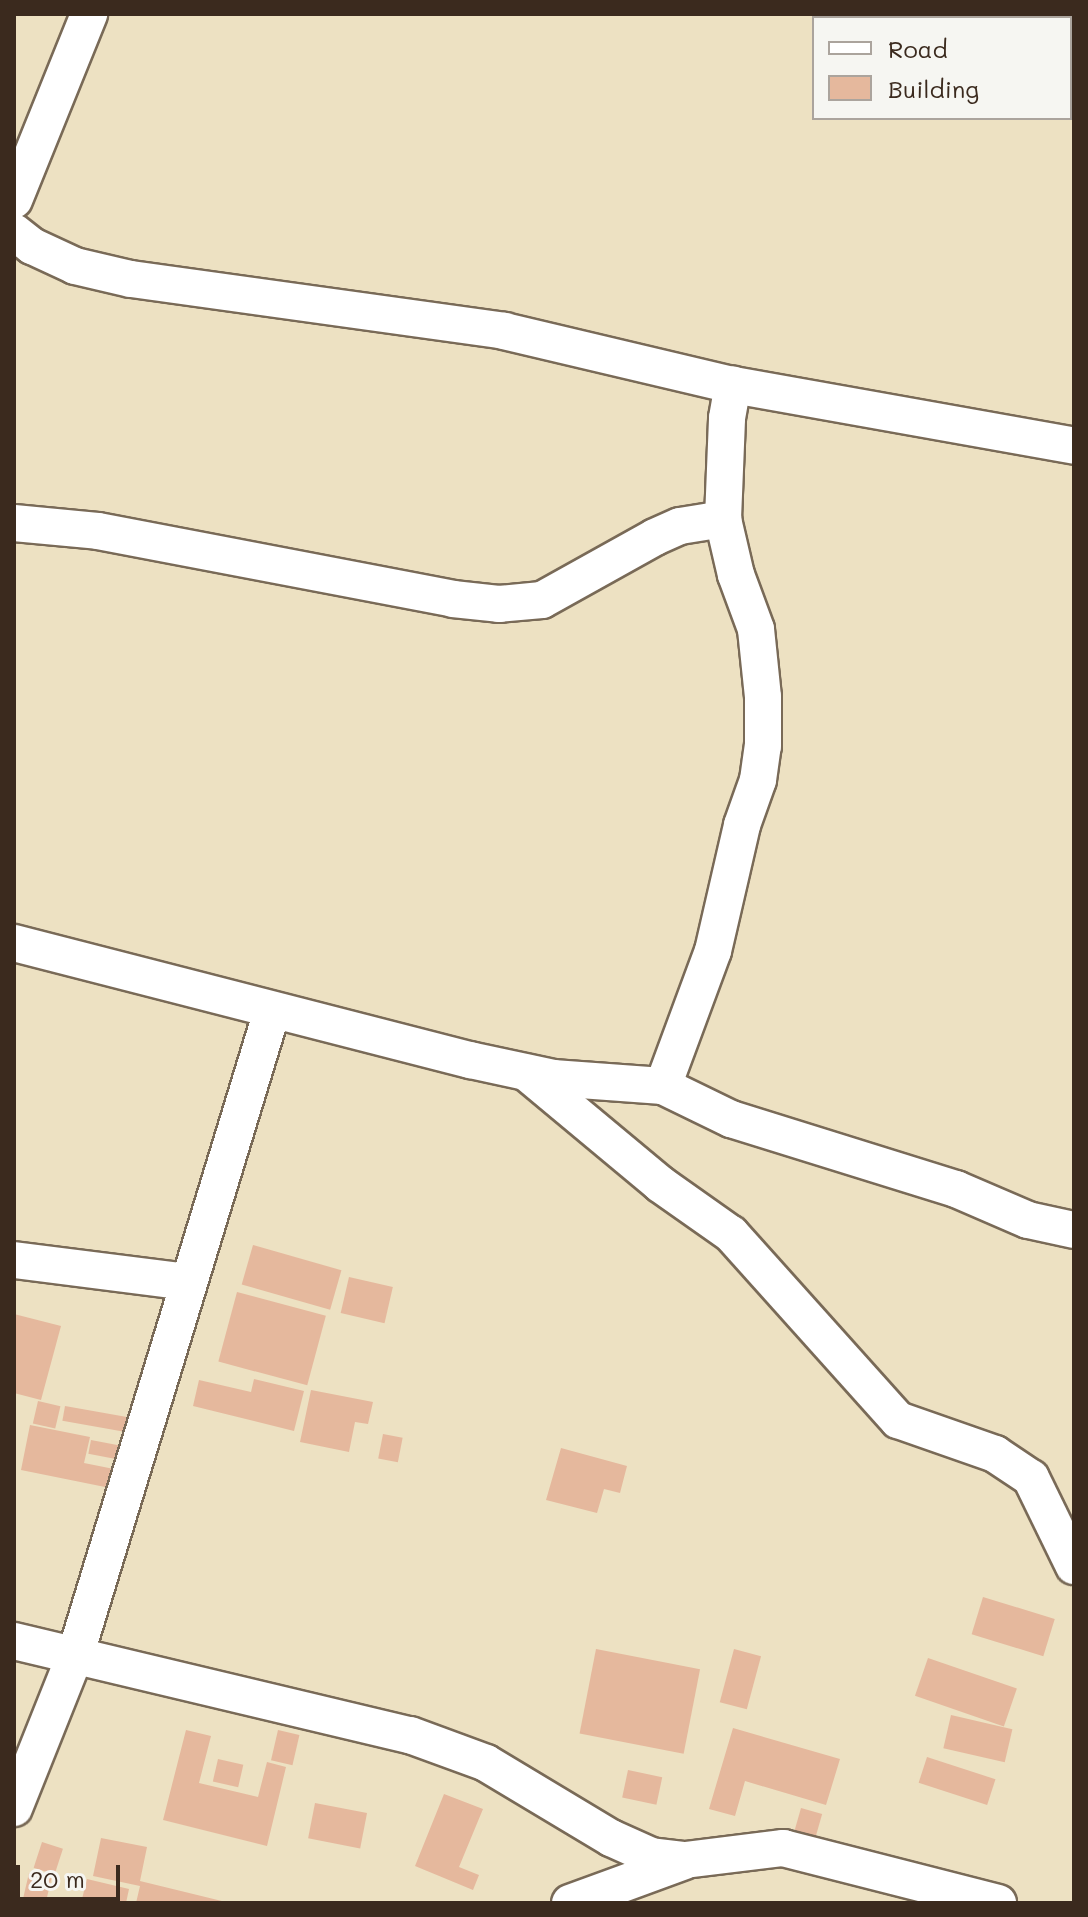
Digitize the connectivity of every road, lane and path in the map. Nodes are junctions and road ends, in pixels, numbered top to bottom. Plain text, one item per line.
1 (89, 14) edge
2 (14, 200) edge
3 (14, 232) edge
4 (733, 385) junction
5 (1074, 446) edge
6 (723, 519) junction
7 (14, 523) edge
8 (14, 943) edge
9 (272, 1011) junction
10 (526, 1072) junction
11 (663, 1086) junction
12 (1074, 1230) edge
13 (14, 1260) edge
14 (189, 1282) junction
15 (1074, 1566) edge
16 (14, 1641) edge
17 (76, 1653) junction
18 (14, 1808) edge
19 (685, 1860) junction
20 (570, 1903) edge
21 (998, 1903) edge

1 - 2 street
3 - 4 street
4 - 5 street
4 - 6 street
6 - 7 street
6 - 11 street
8 - 9 street
9 - 10 street
9 - 14 street
10 - 11 street
10 - 15 street
11 - 12 street
13 - 14 street
14 - 17 street
16 - 17 street
17 - 18 street
17 - 19 street
19 - 20 street
19 - 21 street

